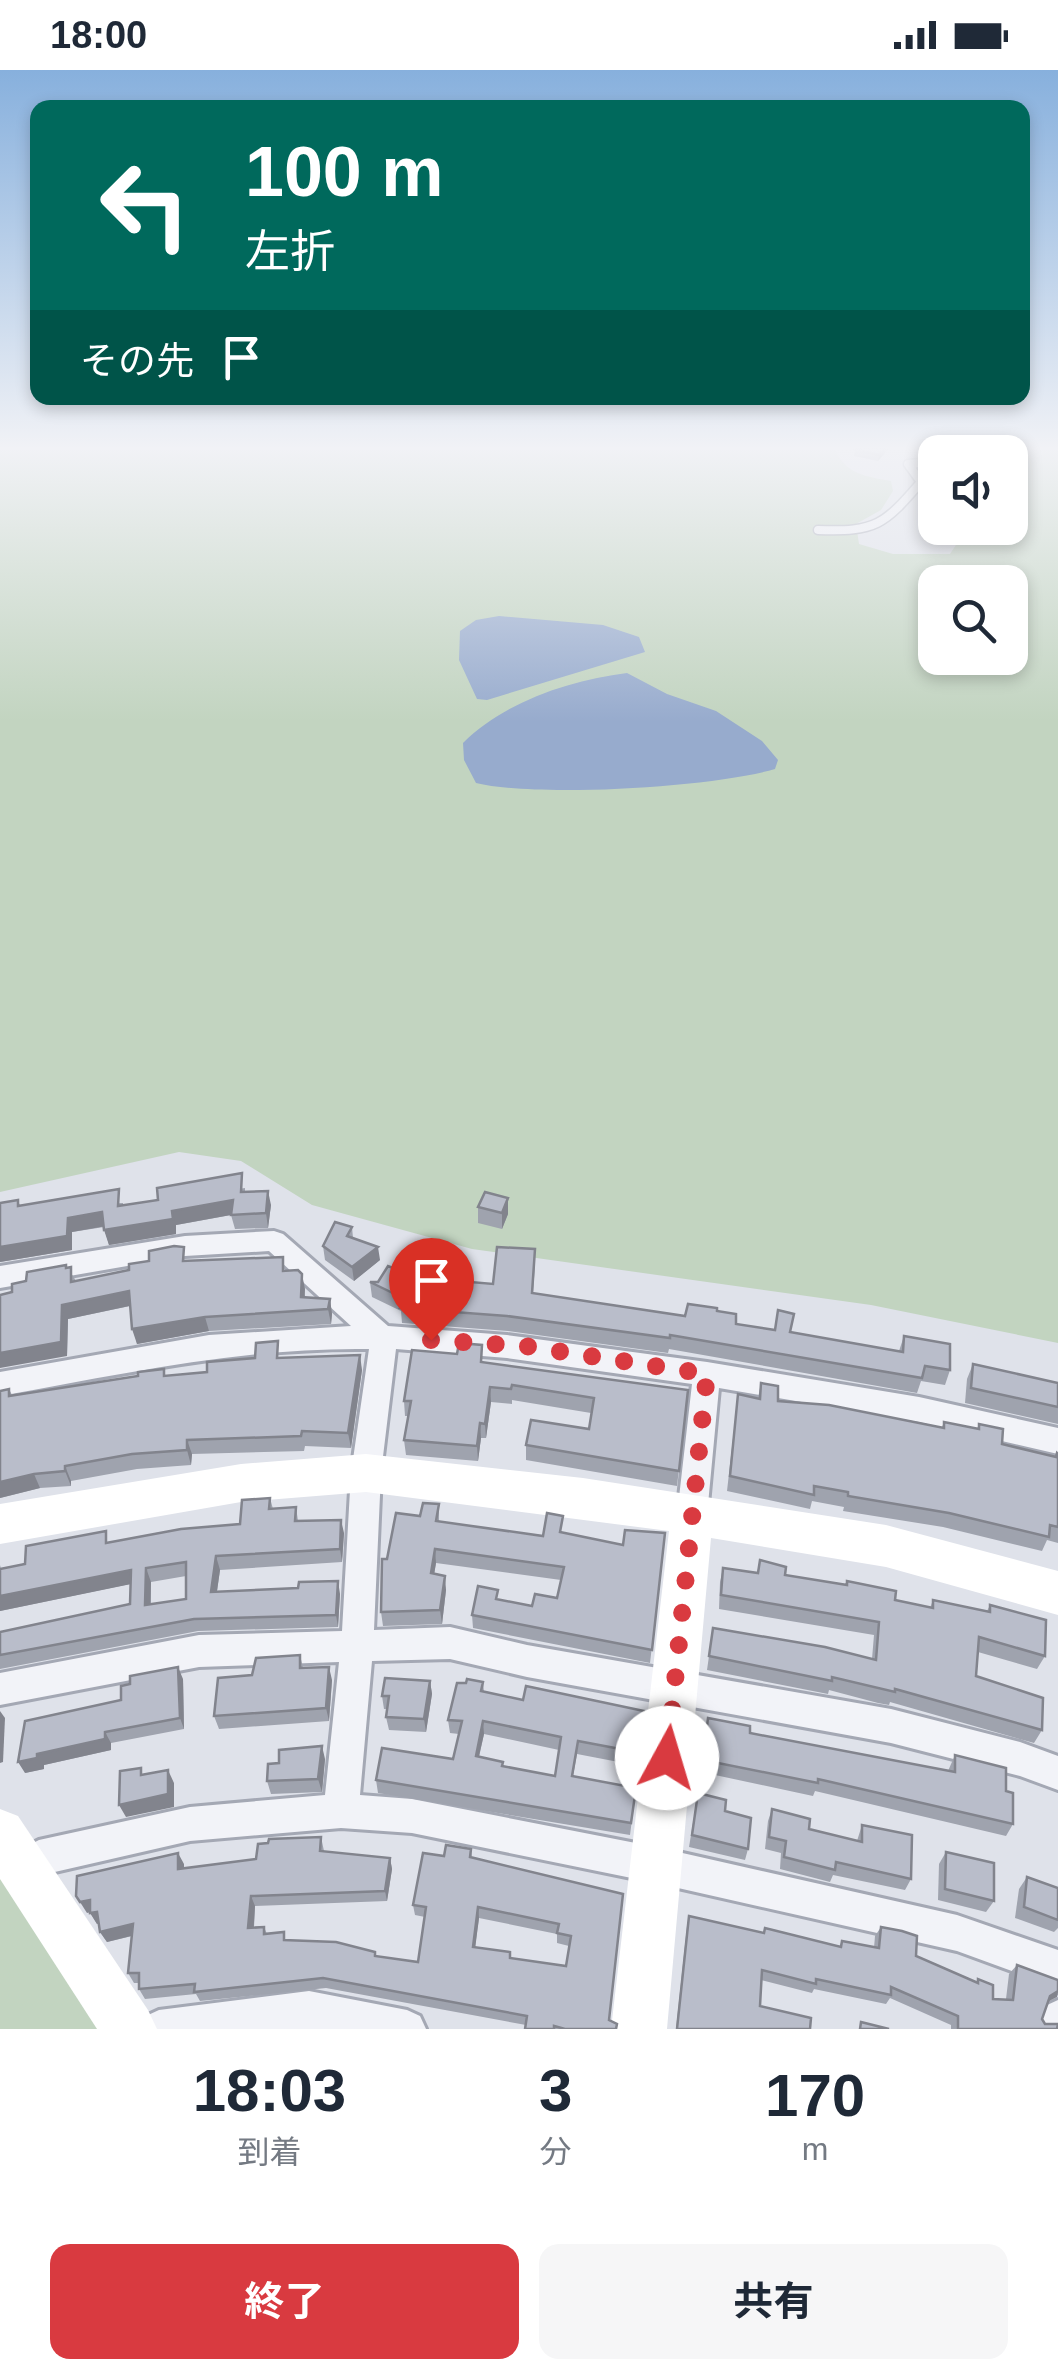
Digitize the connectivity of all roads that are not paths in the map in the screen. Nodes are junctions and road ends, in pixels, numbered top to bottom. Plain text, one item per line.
1 (0, 1277) edge
2 (384, 1339) junction
3 (707, 1374) junction
4 (0, 1384) edge
5 (1058, 1442) edge
6 (366, 1474) junction
7 (692, 1515) junction
8 (0, 1524) edge
9 (1058, 1593) edge
10 (357, 1646) junction
11 (675, 1687) junction
12 (0, 1689) edge
13 (1058, 1773) edge
14 (341, 1811) junction
15 (11, 1851) edge
16 (656, 1865) junction
17 (1058, 1969) edge
18 (1058, 2019) edge
19 (129, 2029) edge
20 (159, 2029) edge
21 (408, 2029) edge
22 (639, 2029) edge
23 (1056, 2029) edge

1 - 2 street
2 - 3 street
2 - 4 street
2 - 6 street
3 - 5 street
3 - 7 street
6 - 7 street
6 - 8 street
6 - 10 street
7 - 9 street
7 - 11 street
10 - 11 street
10 - 12 street
10 - 14 street
11 - 13 street
11 - 16 street
14 - 15 street
14 - 16 street
15 - 19 street
16 - 17 street
16 - 22 street
18 - 23 street
20 - 21 street

